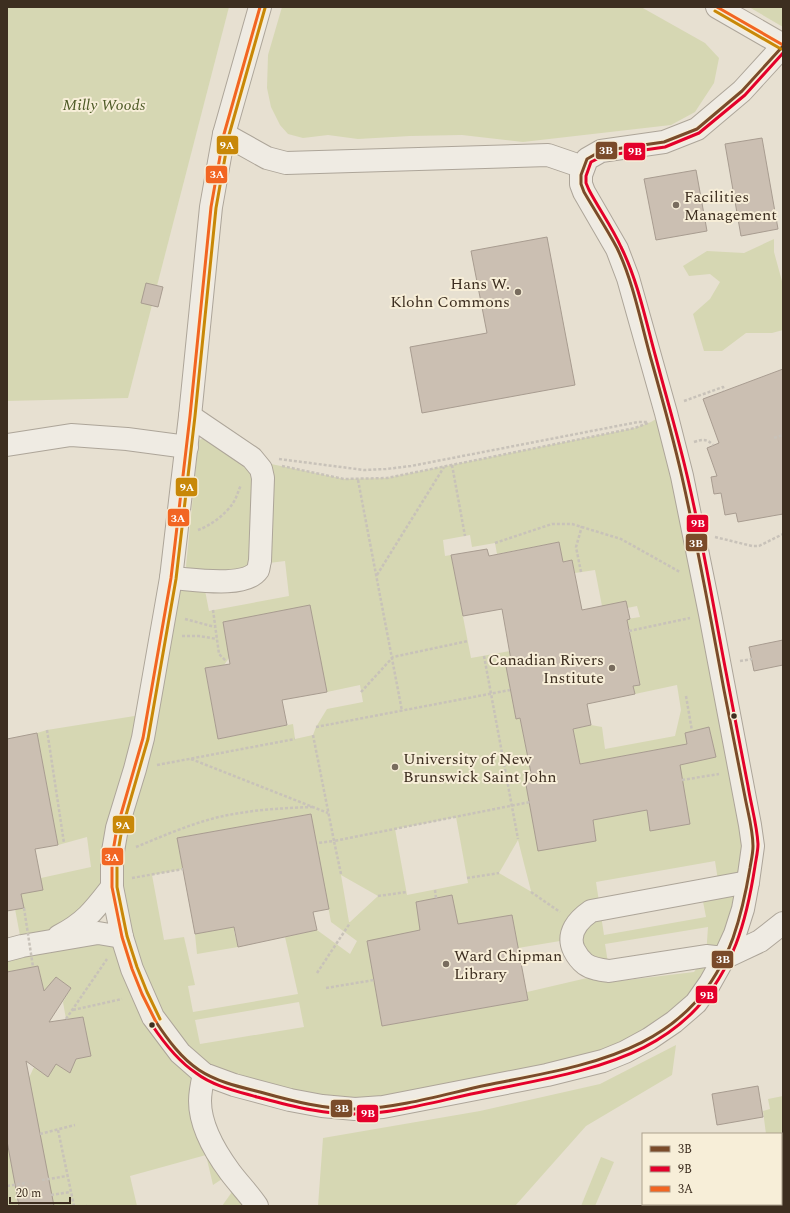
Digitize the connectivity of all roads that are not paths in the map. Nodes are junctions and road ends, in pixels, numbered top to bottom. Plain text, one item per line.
1 (260, 7) edge
2 (717, 7) edge
3 (783, 46) edge
4 (224, 134) junction
5 (583, 167) junction
6 (190, 416) junction
7 (7, 445) edge
8 (186, 447) junction
9 (171, 578) junction
10 (748, 882) junction
11 (112, 887) junction
12 (783, 923) edge
13 (122, 937) junction
14 (50, 942) junction
15 (7, 950) edge
16 (724, 958) junction
17 (204, 1074) junction
18 (257, 1206) edge

1 - 4 street
2 - 3 street
3 - 5 street
4 - 5 street
4 - 6 street
5 - 10 street
6 - 8 street
6 - 9 street
7 - 8 street
8 - 9 street
9 - 11 street
10 - 16 street
10 - 16 street
11 - 13 street
11 - 14 street
12 - 16 street
13 - 14 street
13 - 17 street
14 - 15 street
16 - 17 street
17 - 18 street

